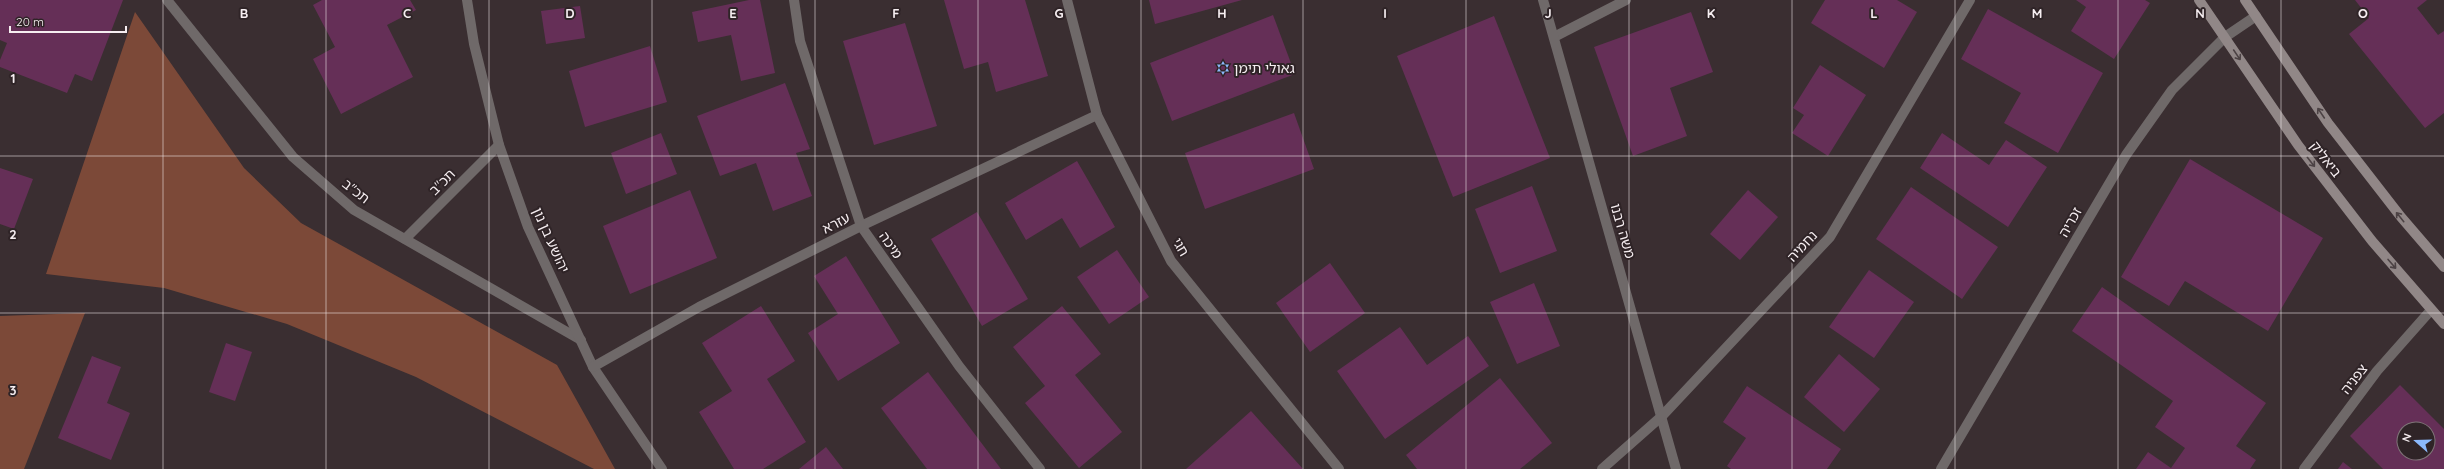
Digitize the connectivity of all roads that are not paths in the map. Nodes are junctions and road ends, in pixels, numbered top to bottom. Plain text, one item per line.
1 (167, 0) edge
2 (467, 0) edge
3 (794, 0) edge
4 (1067, 0) edge
5 (1543, 0) edge
6 (1626, 0) edge
7 (1970, 0) edge
8 (2199, 0) edge
9 (2245, 0) edge
10 (2256, 16) junction
11 (1554, 37) junction
12 (2225, 38) junction
13 (1097, 115) junction
14 (499, 145) junction
15 (861, 226) junction
16 (405, 239) junction
17 (2444, 267) edge
18 (2431, 310) junction
19 (2444, 324) edge
20 (581, 340) junction
21 (593, 367) junction
22 (1662, 416) junction
23 (662, 469) edge
24 (1040, 469) edge
25 (1339, 469) edge
26 (1602, 469) edge
27 (1676, 469) edge
28 (1941, 469) edge
29 (2304, 469) edge

1 - 16 street, תכ''ב
2 - 14 street, יהושע בן נון
3 - 15 street, מיכה
4 - 13 street, חגי
5 - 11 street, משה רבנו
6 - 11 street
7 - 22 street, נחמיה
8 - 12 street, ביאליק
9 - 10 street, ביאליק
10 - 12 street, זכריה
17 -> 10 street, ביאליק
11 - 22 street, משה רבנו
12 -> 18 street, ביאליק
12 - 28 street, זכריה
13 - 15 street, עזרא
13 - 25 street, חגי
14 - 16 street, תכ"ב
14 - 20 street, יהושע בן נון
15 - 21 street, עזרא
15 - 24 street, מיכה
16 - 20 street, תכ''ב
18 - 19 street, ביאליק
18 - 29 street, צפניה
20 - 21 street, יהושע בן נון
21 - 23 street, יהושע בן נון
22 - 26 street, נחמיה
22 - 27 street, משה רבנו

